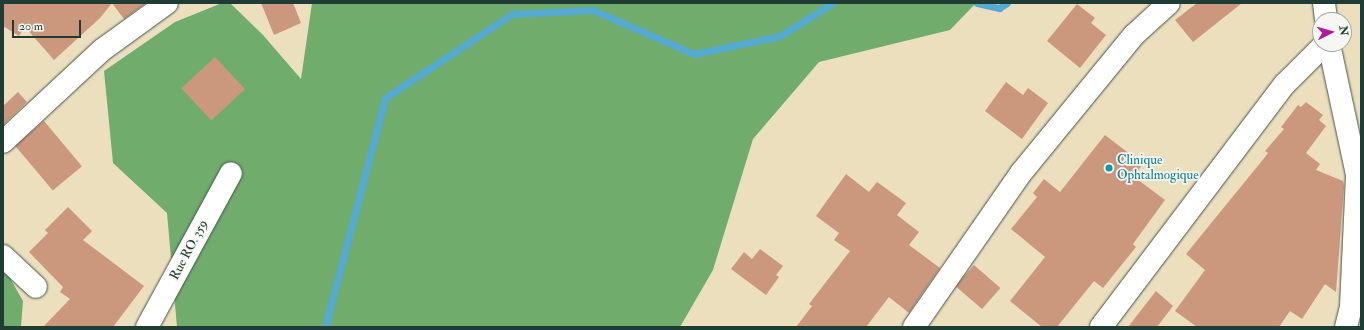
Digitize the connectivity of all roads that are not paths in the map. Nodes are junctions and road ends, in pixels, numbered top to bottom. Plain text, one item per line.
1 (167, 3) edge
2 (1169, 3) edge
3 (1317, 52) edge
4 (1331, 52) edge
5 (3, 142) edge
6 (231, 173) dead end
7 (3, 256) edge
8 (36, 287) dead end
9 (147, 327) edge
10 (914, 327) edge
11 (1101, 327) edge
12 (1346, 327) edge

1 - 5 street
2 - 10 street
3 - 11 street
4 - 12 street
6 - 9 street, Rue RO. 359
7 - 8 street

